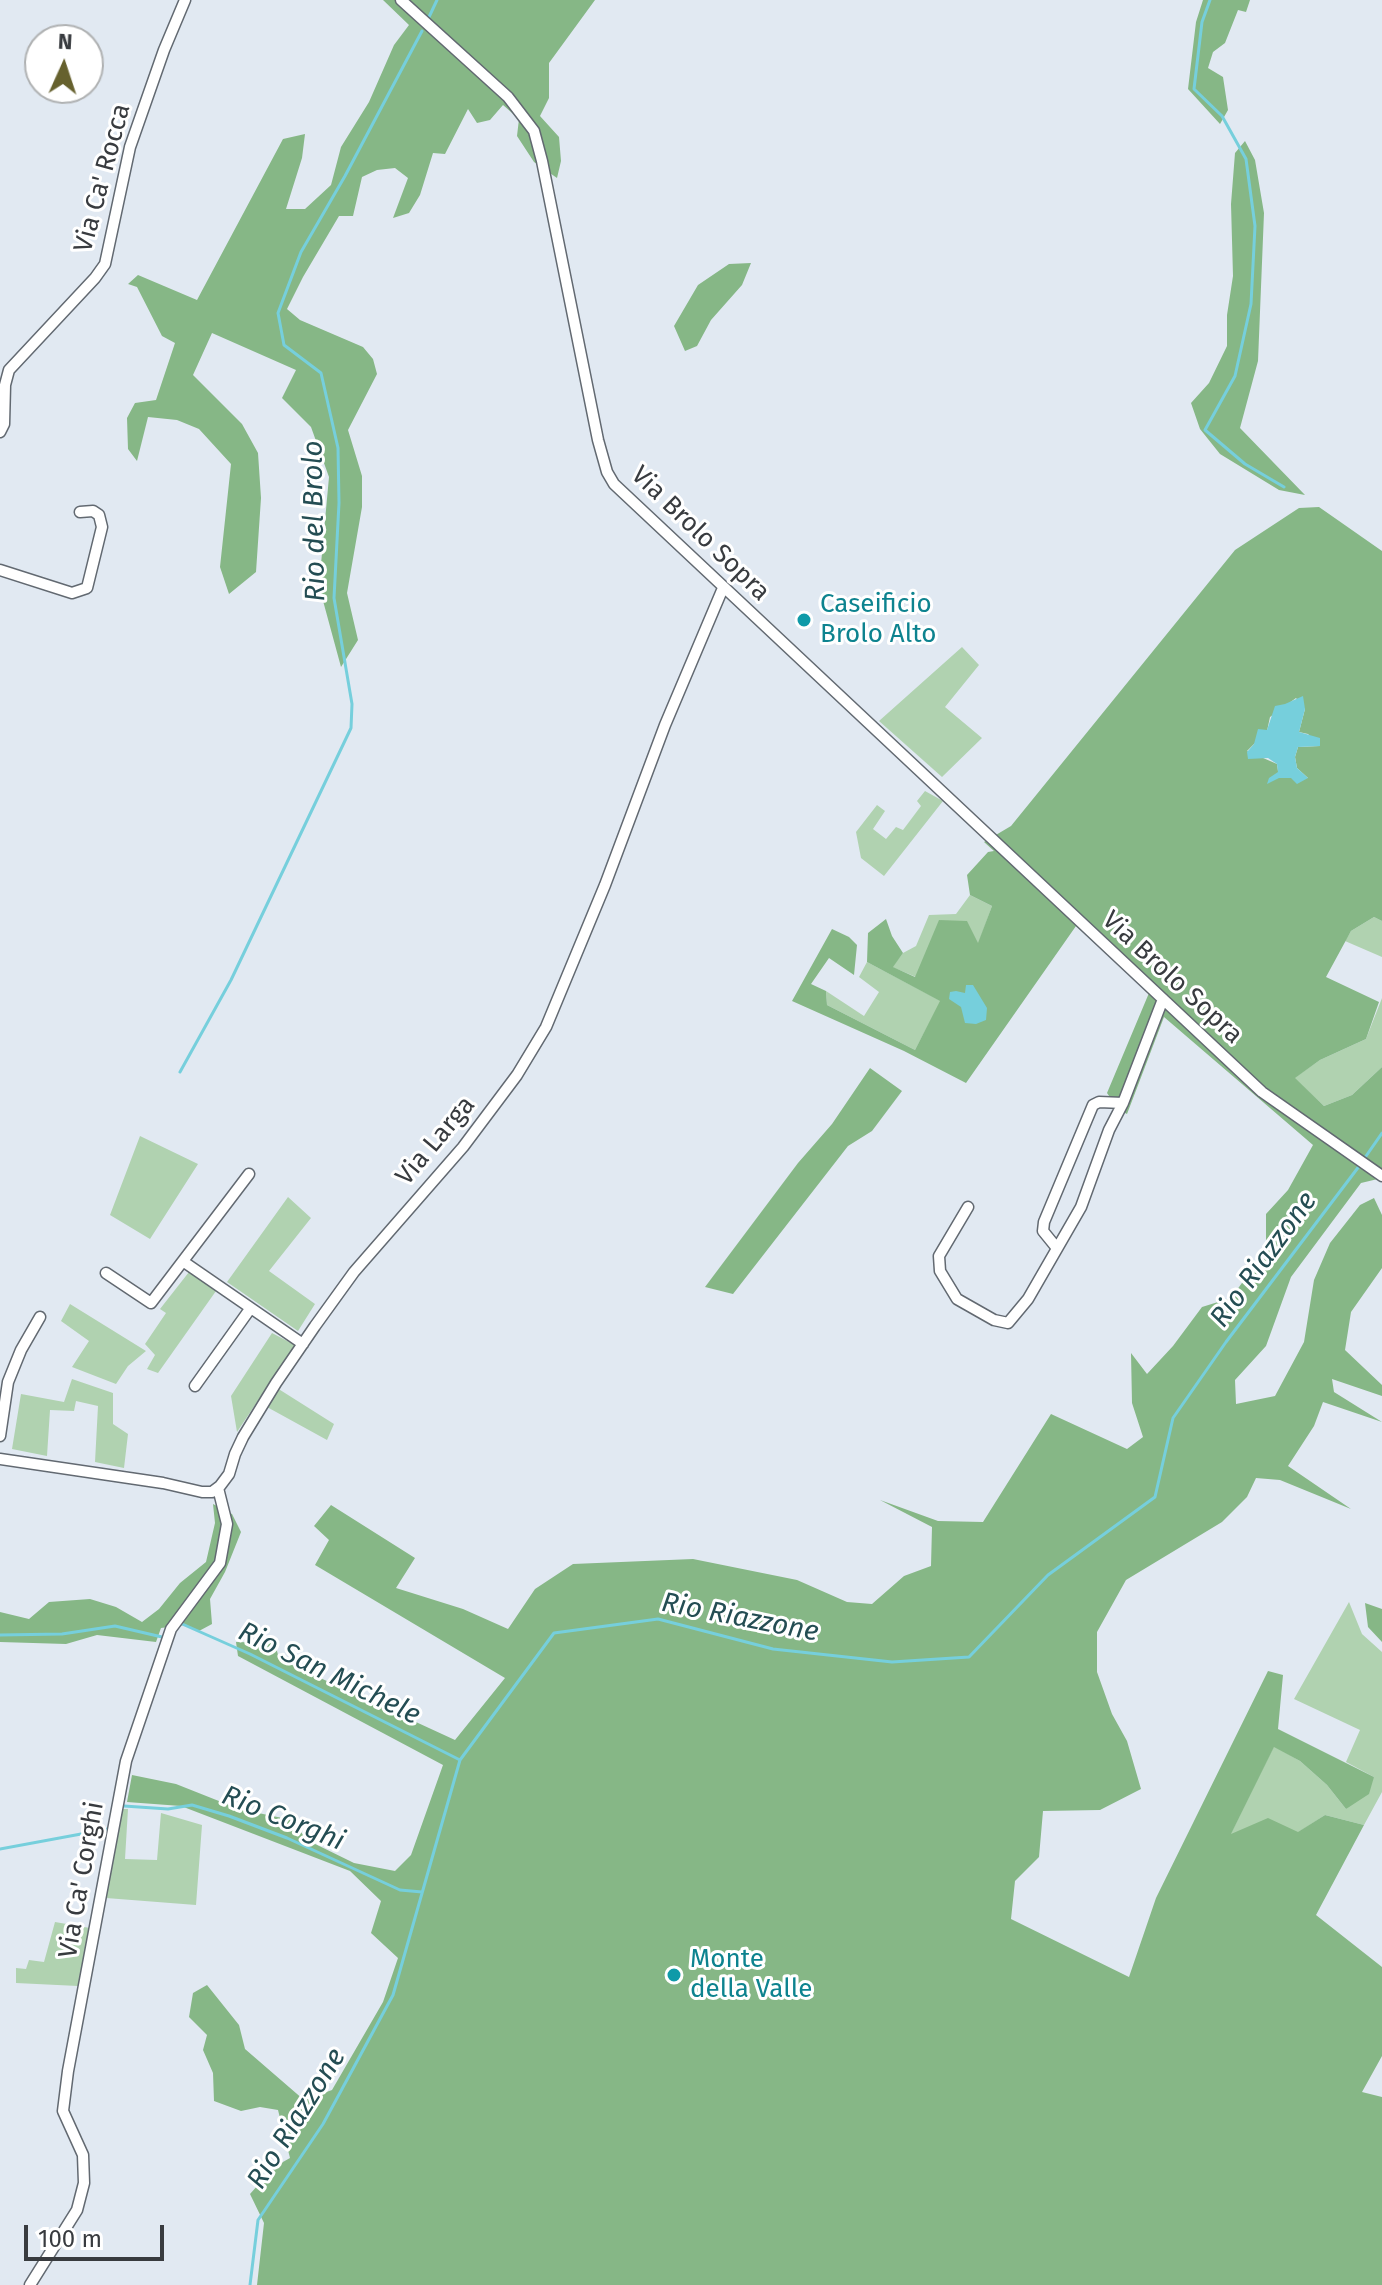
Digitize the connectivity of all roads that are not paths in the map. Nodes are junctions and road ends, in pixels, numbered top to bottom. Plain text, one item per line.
1 (185, 0) edge
2 (401, 0) edge
3 (0, 432) edge
4 (80, 512) dead end
5 (0, 570) edge
6 (723, 588) junction
7 (1163, 999) junction
8 (1123, 1103) junction
9 (249, 1174) dead end
10 (1381, 1175) edge
11 (968, 1207) dead end
12 (1056, 1247) junction
13 (184, 1262) junction
14 (106, 1273) dead end
15 (250, 1309) junction
16 (40, 1317) dead end
17 (303, 1344) junction
18 (195, 1386) dead end
19 (0, 1436) edge
20 (0, 1459) edge
21 (218, 1488) junction
22 (30, 2285) edge

1 - 3 street, Via Ca' Rocca
2 - 6 street, Via Brolo Sopra
4 - 5 street
6 - 7 street, Via Brolo Sopra
6 - 17 street, Via Larga
7 - 8 street
7 - 10 street, Via Brolo Sopra
8 - 12 street
8 - 12 street
9 - 13 street
11 - 12 street
13 - 14 street
13 - 15 street
15 - 17 street
15 - 18 street
16 - 19 street
17 - 21 street, Via Larga
20 - 21 street
21 - 22 street, Via Ca' Corghi

